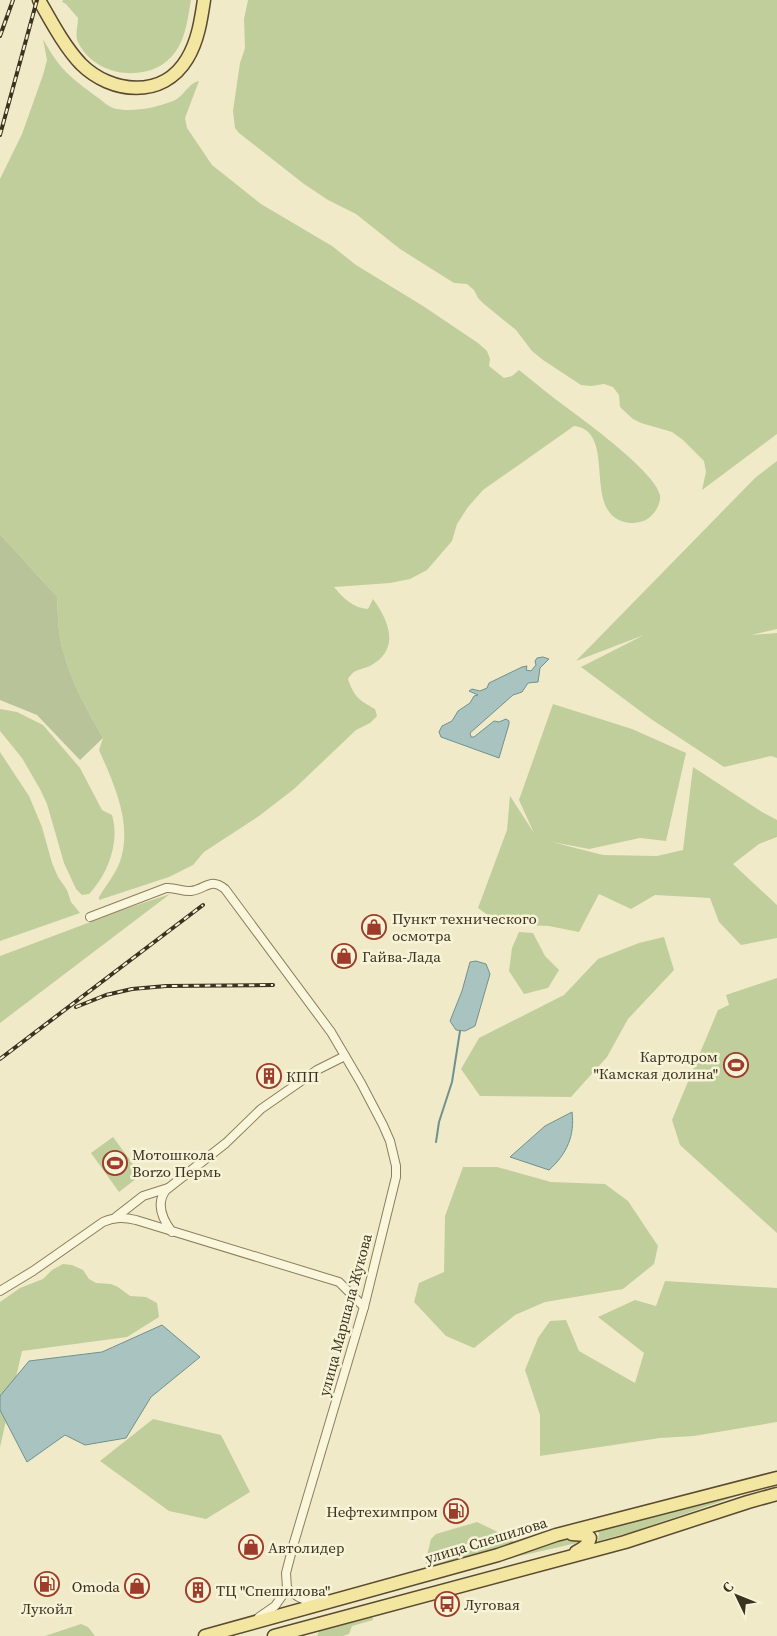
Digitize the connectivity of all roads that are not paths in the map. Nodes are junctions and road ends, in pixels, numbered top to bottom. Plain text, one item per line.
1 (39, 0) edge
2 (204, 0) edge
3 (90, 917) dead end
4 (345, 1056) junction
5 (170, 1187) junction
6 (116, 1217) junction
7 (172, 1232) junction
8 (0, 1291) edge
9 (364, 1306) junction
10 (777, 1478) edge
11 (777, 1494) edge
12 (556, 1535) junction
13 (561, 1560) junction
14 (287, 1588) junction
15 (344, 1599) junction
16 (231, 1628) junction
17 (285, 1634) edge
18 (205, 1636) edge
19 (274, 1636) edge

1 - 2 main road
3 - 4 street, улица Маршала Жукова
4 - 5 street
4 - 9 street, улица Маршала Жукова
5 - 6 street
5 - 7 street
6 - 7 street
6 - 8 street
7 - 9 street
9 - 14 street, улица Маршала Жукова
10 - 12 main road, улица Спешилова
11 - 13 main road
12 - 13 main road
12 - 15 main road, улица Спешилова
13 - 17 main road
14 - 15 street
14 - 16 street
15 - 16 main road, улица Спешилова
16 - 18 main road, улица Спешилова
17 - 19 main road

